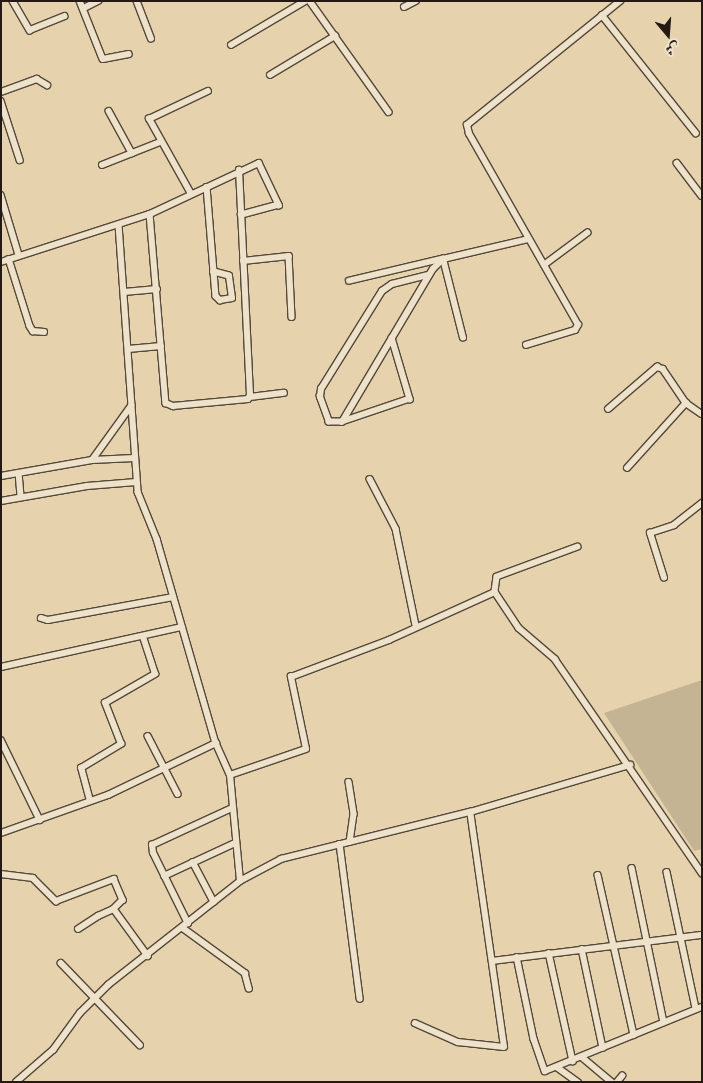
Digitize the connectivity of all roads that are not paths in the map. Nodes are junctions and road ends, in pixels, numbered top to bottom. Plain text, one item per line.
1 (13, 1) edge
2 (80, 1) edge
3 (98, 1) edge
4 (138, 1) edge
5 (305, 1) edge
6 (310, 1) edge
7 (416, 1) edge
8 (620, 1) edge
9 (404, 7) dead end
10 (84, 8) junction
11 (602, 15) junction
12 (64, 16) dead end
13 (334, 36) junction
14 (151, 38) dead end
15 (232, 45) dead end
16 (129, 54) dead end
17 (270, 75) dead end
18 (47, 85) dead end
19 (208, 91) dead end
20 (1, 92) edge
21 (1, 101) edge
22 (109, 111) dead end
23 (389, 112) dead end
24 (696, 133) dead end
25 (160, 142) junction
26 (132, 153) junction
27 (20, 160) dead end
28 (677, 163) dead end
29 (102, 165) dead end
30 (239, 170) junction
31 (207, 187) junction
32 (191, 194) junction
33 (1, 195) edge
34 (702, 196) edge
35 (150, 214) junction
36 (241, 215) junction
37 (119, 225) junction
38 (587, 233) dead end
39 (529, 239) junction
40 (19, 255) junction
41 (9, 259) junction
42 (443, 259) junction
43 (243, 261) junction
44 (1, 262) edge
45 (544, 265) junction
46 (214, 272) junction
47 (429, 276) junction
48 (350, 281) dead end
49 (157, 289) junction
50 (124, 292) junction
51 (292, 317) dead end
52 (44, 332) dead end
53 (392, 338) junction
54 (463, 338) dead end
55 (526, 345) dead end
56 (161, 346) junction
57 (128, 349) junction
58 (284, 393) dead end
59 (250, 397) junction
60 (686, 403) junction
61 (131, 406) junction
62 (608, 409) dead end
63 (702, 414) edge
64 (342, 422) junction
65 (134, 458) junction
66 (92, 460) junction
67 (628, 468) dead end
68 (19, 473) junction
69 (1, 476) edge
70 (370, 479) dead end
71 (136, 482) junction
72 (21, 497) junction
73 (1, 500) edge
74 (702, 503) edge
75 (578, 547) dead end
76 (664, 578) dead end
77 (495, 592) junction
78 (173, 597) junction
79 (41, 618) dead end
80 (416, 626) junction
81 (182, 627) junction
82 (143, 637) junction
83 (1, 667) edge
84 (148, 736) dead end
85 (1, 740) edge
86 (216, 743) junction
87 (630, 766) junction
88 (163, 768) junction
89 (230, 775) junction
90 (349, 782) dead end
91 (178, 794) dead end
92 (90, 802) junction
93 (232, 808) junction
94 (470, 812) junction
95 (40, 820) junction
96 (1, 833) edge
97 (350, 842) junction
98 (235, 844) junction
99 (340, 844) junction
100 (193, 862) junction
101 (632, 868) dead end
102 (667, 872) dead end
103 (702, 873) edge
104 (1, 874) edge
105 (598, 874) dead end
106 (164, 876) junction
107 (240, 881) junction
108 (214, 902) junction
109 (114, 909) junction
110 (186, 926) junction
111 (78, 929) dead end
112 (702, 935) edge
113 (682, 938) junction
114 (647, 942) junction
115 (615, 945) junction
116 (582, 949) junction
117 (548, 953) junction
118 (148, 956) junction
119 (517, 957) junction
120 (492, 961) junction
121 (61, 963) dead end
122 (249, 988) dead end
123 (93, 999) junction
124 (360, 999) dead end
125 (699, 1008) edge
126 (664, 1022) junction
127 (415, 1024) dead end
128 (634, 1035) junction
129 (140, 1045) dead end
130 (603, 1048) junction
131 (582, 1057) junction
132 (573, 1061) junction
133 (557, 1067) junction
134 (622, 1076) dead end
135 (16, 1082) edge
136 (578, 1082) edge
137 (612, 1082) edge
138 (617, 1082) edge

1 - 12 street
2 - 10 street
3 - 10 street
4 - 14 street
5 - 15 street
6 - 13 street
7 - 9 street
8 - 11 street
10 - 16 street
11 - 24 street
11 - 39 street
13 - 17 street
13 - 23 street
18 - 20 street
19 - 25 street
21 - 27 street
22 - 26 street
25 - 26 street
25 - 32 street
26 - 29 street
28 - 34 street
30 - 31 street
30 - 36 street
30 - 36 street
31 - 32 street
31 - 46 street
32 - 35 street
33 - 40 street
35 - 37 street
35 - 49 street
36 - 43 street
37 - 40 street
37 - 50 street
38 - 45 street
39 - 42 street
39 - 45 street
40 - 41 street
41 - 44 street
41 - 52 street
42 - 47 street
42 - 48 street
42 - 54 street
43 - 51 street
43 - 59 street
45 - 55 street
46 - 46 street
47 - 53 street
47 - 64 street
49 - 50 street
49 - 56 street
50 - 57 street
53 - 64 street
53 - 64 street
56 - 57 street
56 - 59 street
57 - 61 street
58 - 59 street
60 - 62 street
60 - 63 street
60 - 67 street
61 - 65 street
61 - 66 street
65 - 66 street
65 - 71 street
66 - 68 street
68 - 69 street
68 - 72 street
70 - 80 street
71 - 72 street
71 - 78 street
72 - 73 street
74 - 76 street
75 - 77 street
77 - 80 street
77 - 87 street
78 - 79 street
78 - 81 street
80 - 89 street
81 - 82 street
81 - 86 street
82 - 83 street
82 - 92 street
84 - 88 street
85 - 95 street
86 - 88 street
86 - 89 street
87 - 94 street
87 - 103 street
88 - 91 street
88 - 92 street
89 - 93 street
90 - 97 street
92 - 95 street
93 - 98 street
93 - 106 street
94 - 97 street
94 - 120 street
95 - 96 street
97 - 99 street
98 - 100 street
98 - 107 street
99 - 107 street
99 - 124 street
100 - 106 street
100 - 108 street
101 - 114 street
102 - 113 street
104 - 109 street
105 - 115 street
106 - 110 street
107 - 108 street
108 - 110 street
109 - 111 street
109 - 118 street
110 - 118 street
110 - 122 street
112 - 113 street
113 - 114 street
113 - 125 street
114 - 115 street
114 - 126 street
115 - 116 street
115 - 128 street
116 - 117 street
116 - 130 street
117 - 119 street
117 - 132 street
118 - 123 street
119 - 120 street
119 - 133 street
120 - 127 street
121 - 123 street
123 - 129 street
123 - 135 street
125 - 126 street
126 - 128 street
128 - 130 street
130 - 131 street
131 - 132 street
131 - 137 street
132 - 133 street
133 - 136 street
134 - 138 street

